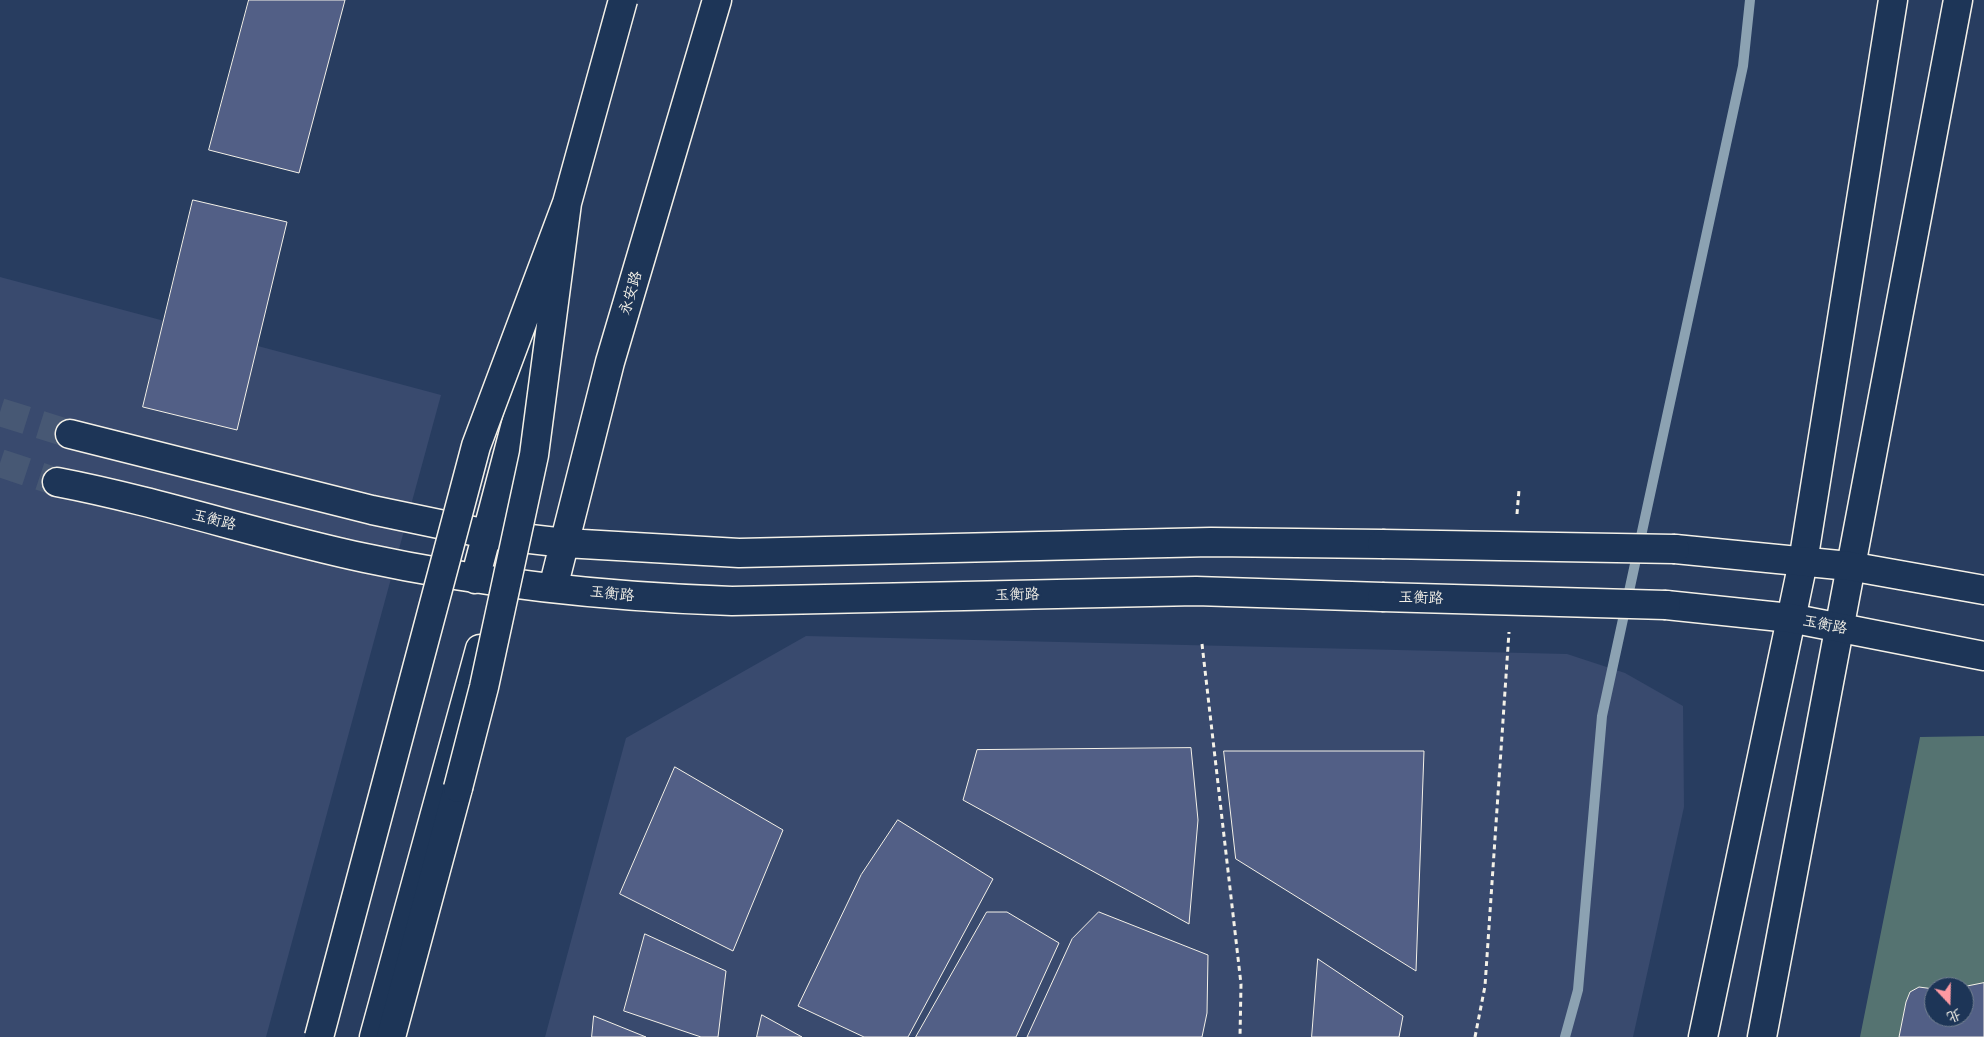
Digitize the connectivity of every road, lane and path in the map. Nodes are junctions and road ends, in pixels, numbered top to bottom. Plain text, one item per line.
1 (623, 0) edge
2 (637, 0) edge
3 (717, 0) edge
4 (1893, 0) edge
5 (1958, 0) edge
6 (567, 203) junction
7 (70, 434) tunnel mouth
8 (57, 482) tunnel mouth
9 (1519, 490) dead end
10 (1517, 519) dead end
11 (487, 534) junction
12 (565, 543) junction
13 (1803, 562) junction
14 (1849, 566) junction
15 (487, 581) junction
16 (553, 588) junction
17 (1984, 590) edge
18 (1790, 618) junction
19 (1509, 628) dead end
20 (1838, 628) junction
21 (1202, 644) dead end
22 (1984, 656) edge
23 (319, 1037) edge
24 (374, 1037) edge
25 (391, 1037) edge
26 (1240, 1037) edge
27 (1475, 1037) edge
28 (1702, 1037) edge
29 (1762, 1037) edge

1 - 6 street, bridge
2 - 11 street
3 - 12 street, 永安路
4 - 13 street
5 - 14 street
6 - 23 street, bridge
6 - 25 street, bridge
7 - 11 street
8 - 15 street, 玉衡路
9 - 10 path
11 - 12 street
11 - 15 street
12 - 13 street, bridge
12 - 16 street, 永安路
13 - 14 street
13 - 18 street
14 - 17 street
14 - 20 street
15 - 16 street, 玉衡路
15 - 24 street
16 - 18 street, 玉衡路, bridge
18 - 20 street, 玉衡路
18 - 28 street
19 - 27 path
20 - 22 street, 玉衡路
20 - 29 street
21 - 26 path

